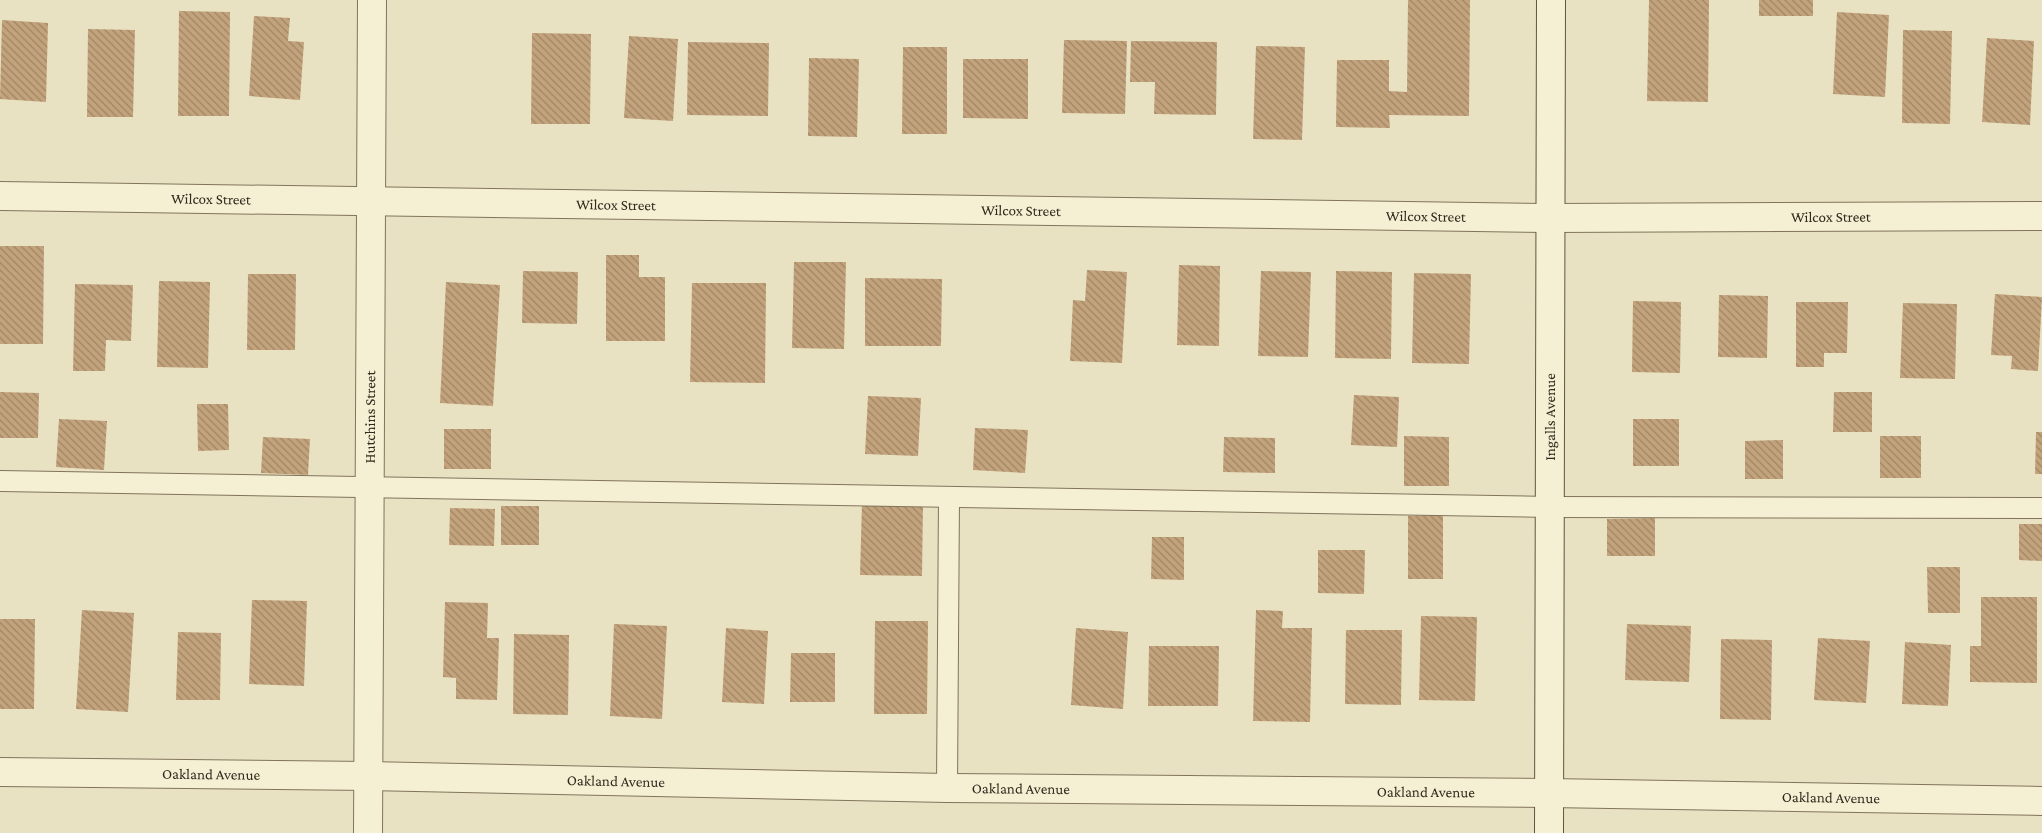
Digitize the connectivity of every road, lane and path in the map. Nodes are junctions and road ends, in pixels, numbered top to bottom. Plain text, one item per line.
1 (372, 0) edge
2 (1551, 0) edge
3 (0, 196) edge
4 (371, 202) junction
5 (2042, 216) edge
6 (1550, 218) junction
7 (0, 481) edge
8 (370, 487) junction
9 (949, 497) junction
10 (1550, 507) junction
11 (2042, 508) edge
12 (0, 772) edge
13 (368, 776) junction
14 (947, 788) junction
15 (1549, 793) junction
16 (2042, 802) edge
17 (368, 833) edge
18 (1549, 833) edge

1 - 4 street, Hutchins Street
2 - 6 street, Ingalls Avenue
3 - 4 street, Wilcox Street
4 - 6 street, Wilcox Street
4 - 8 street, Hutchins Street
5 - 6 street, Wilcox Street
6 - 10 street, Ingalls Avenue
7 - 8 lane
8 - 9 lane
8 - 13 street, Hutchins Street
9 - 10 lane
9 - 14 lane
10 - 11 lane
10 - 15 street, Ingalls Avenue
12 - 13 street, Oakland Avenue
13 - 14 street, Oakland Avenue
13 - 17 street, Hutchins Street
14 - 15 street, Oakland Avenue
15 - 16 street, Oakland Avenue
15 - 18 street, Ingalls Avenue

